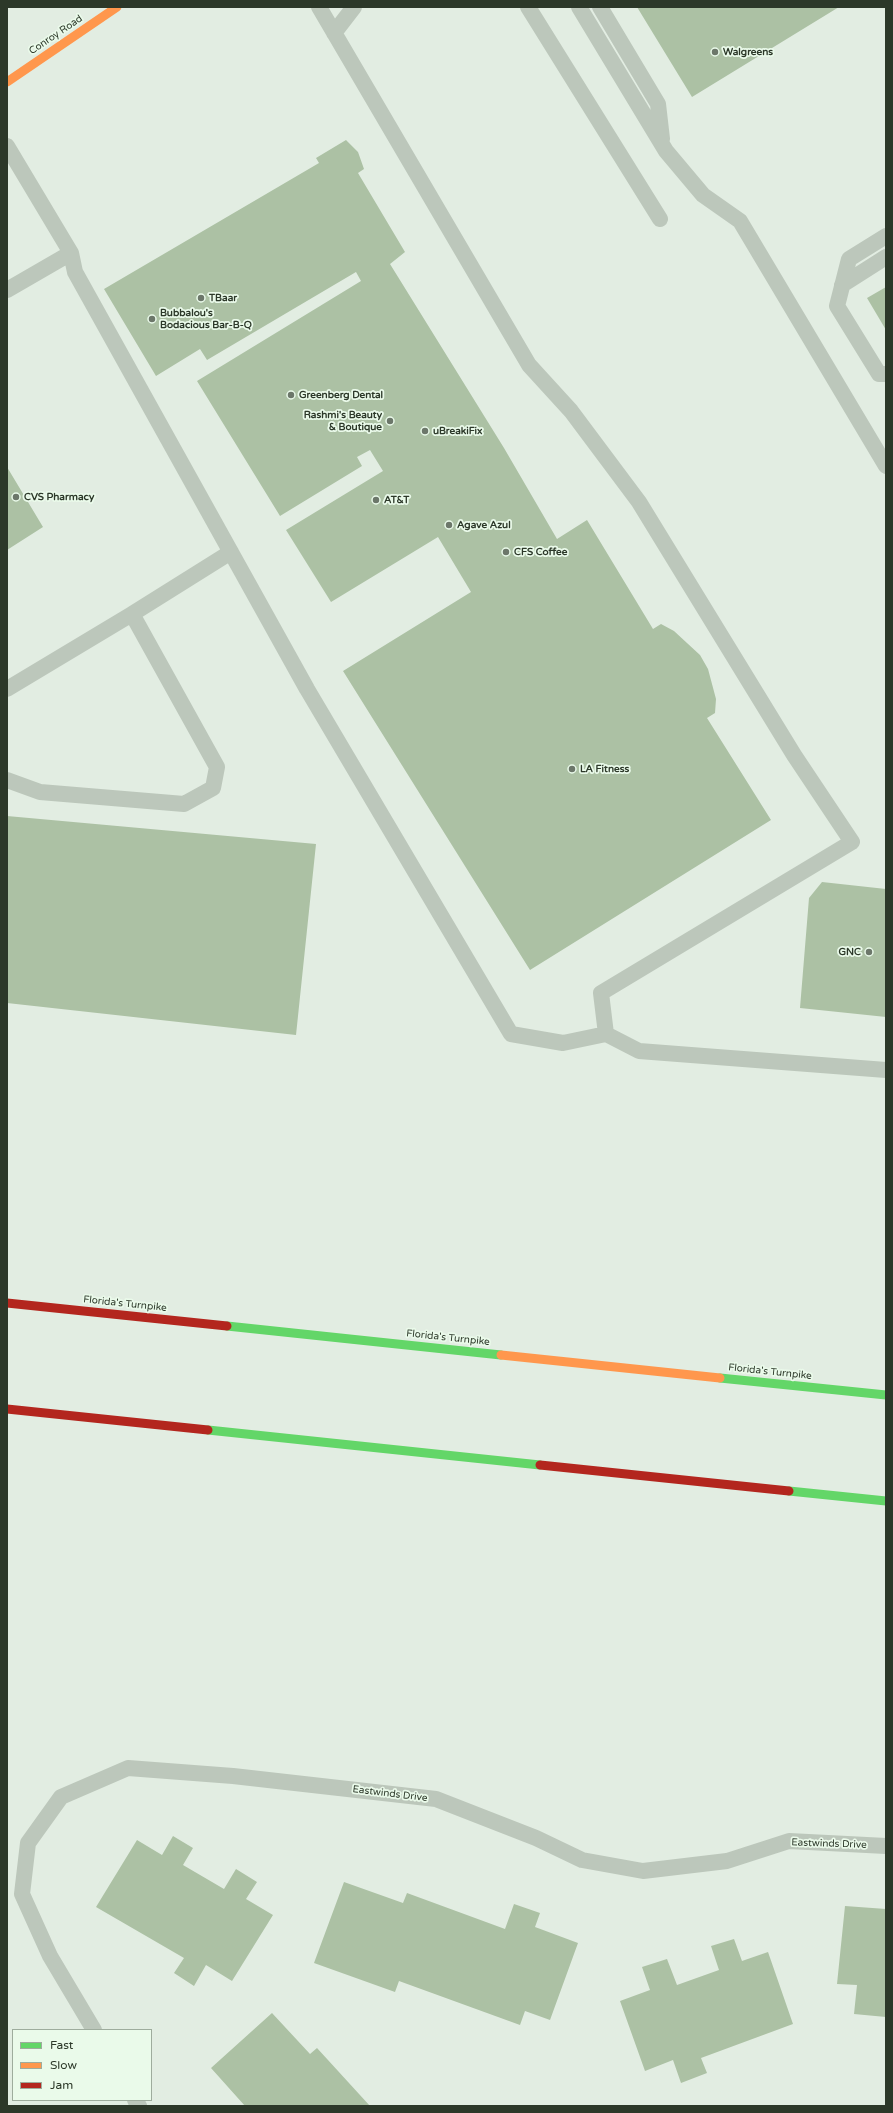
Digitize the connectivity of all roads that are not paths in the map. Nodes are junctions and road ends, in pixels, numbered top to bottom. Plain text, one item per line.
1 (117, 7) edge
2 (319, 7) edge
3 (354, 7) edge
4 (528, 7) edge
5 (579, 7) edge
6 (600, 7) edge
7 (334, 33) junction
8 (7, 82) edge
9 (662, 145) junction
10 (7, 146) edge
11 (660, 219) dead end
12 (886, 236) edge
13 (71, 253) junction
14 (886, 257) edge
15 (842, 285) junction
16 (7, 290) edge
17 (886, 374) edge
18 (886, 466) edge
19 (231, 552) junction
20 (132, 614) junction
21 (7, 689) edge
22 (7, 780) edge
23 (606, 1034) junction
24 (886, 1070) edge
25 (7, 1303) edge
26 (886, 1395) edge
27 (7, 1409) edge
28 (886, 1501) edge
29 (886, 1846) edge
30 (93, 2029) edge

1 - 8 main road, Conroy Road
2 - 7 lane
3 - 7 lane
4 - 11 lane
5 - 9 lane
6 - 9 lane
7 - 23 lane
9 - 18 lane
10 - 13 lane
12 - 15 lane
13 - 16 lane
13 - 19 lane
14 - 15 lane
15 - 17 lane
19 - 20 lane
19 - 23 lane
20 - 21 lane
20 - 22 lane
23 - 24 lane
25 - 26 main road, Florida's Turnpike
27 - 28 main road
29 - 30 lane, Eastwinds Drive

